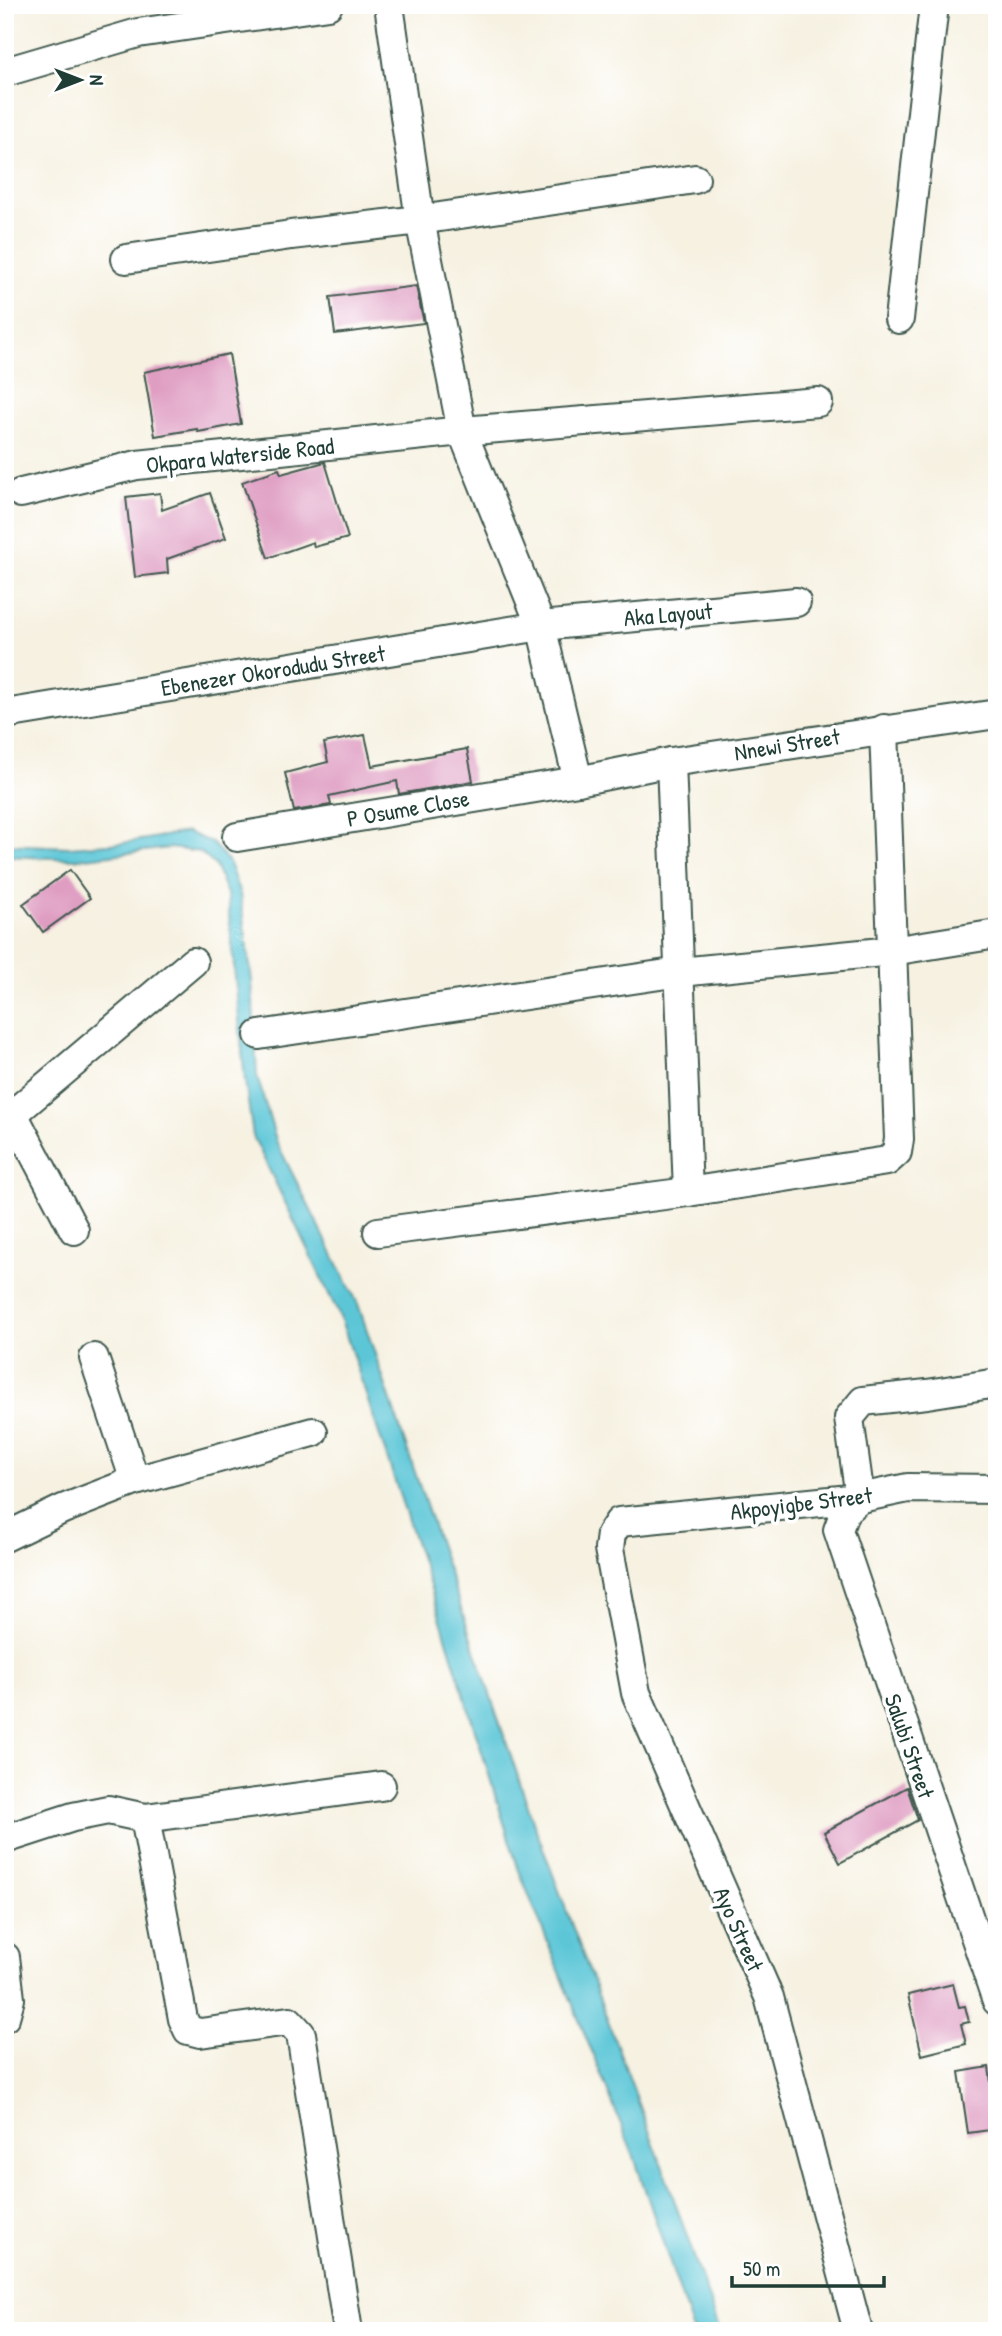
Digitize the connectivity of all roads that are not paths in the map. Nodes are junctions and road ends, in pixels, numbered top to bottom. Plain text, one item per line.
1 (328, 5) edge
2 (389, 5) edge
3 (934, 5) edge
4 (5, 72) edge
5 (695, 179) dead end
6 (421, 220) junction
7 (126, 259) dead end
8 (900, 319) dead end
9 (818, 402) dead end
10 (462, 432) junction
11 (21, 493) dead end
12 (796, 602) dead end
13 (541, 626) junction
14 (5, 714) edge
15 (997, 714) edge
16 (884, 729) junction
17 (671, 762) junction
18 (578, 781) junction
19 (237, 837) dead end
20 (997, 934) edge
21 (892, 950) junction
22 (193, 962) dead end
23 (680, 972) junction
24 (259, 1035) dead end
25 (9, 1111) edge
26 (688, 1192) junction
27 (74, 1230) dead end
28 (378, 1232) dead end
29 (94, 1358) dead end
30 (997, 1383) edge
31 (313, 1432) dead end
32 (135, 1481) junction
33 (997, 1489) edge
34 (860, 1498) junction
35 (611, 1534) joint
36 (5, 1537) edge
37 (382, 1786) dead end
38 (145, 1818) junction
39 (5, 1839) edge
40 (5, 1957) edge
41 (997, 2001) edge
42 (5, 2017) edge
43 (348, 2331) edge
44 (858, 2331) edge

1 - 4 street
2 - 6 street
3 - 8 street
5 - 6 street
6 - 7 street
6 - 10 street
9 - 10 street, Okpara Waterside Road
10 - 11 street, Okpara Waterside Road
10 - 13 street
12 - 13 street, Aka Layout
13 - 14 street, Ebenezer Okorodudu Street
13 - 18 street
15 - 16 street, Nnewi Street
16 - 17 street, Nnewi Street
16 - 21 street
17 - 18 street, Nnewi Street
17 - 23 street
18 - 19 street, P Osume Close
20 - 21 street
21 - 23 street
21 - 26 street
22 - 25 street
23 - 24 street
23 - 26 street
25 - 27 street
26 - 28 street
29 - 32 street
30 - 34 street
31 - 32 street
32 - 36 street
33 - 34 street, Akpoyigbe Street
34 - 35 street, Akpoyigbe Street
34 - 41 street, Salubi Street
35 - 44 street, Ayo Street
37 - 38 street
38 - 39 street
38 - 43 street
40 - 42 street

